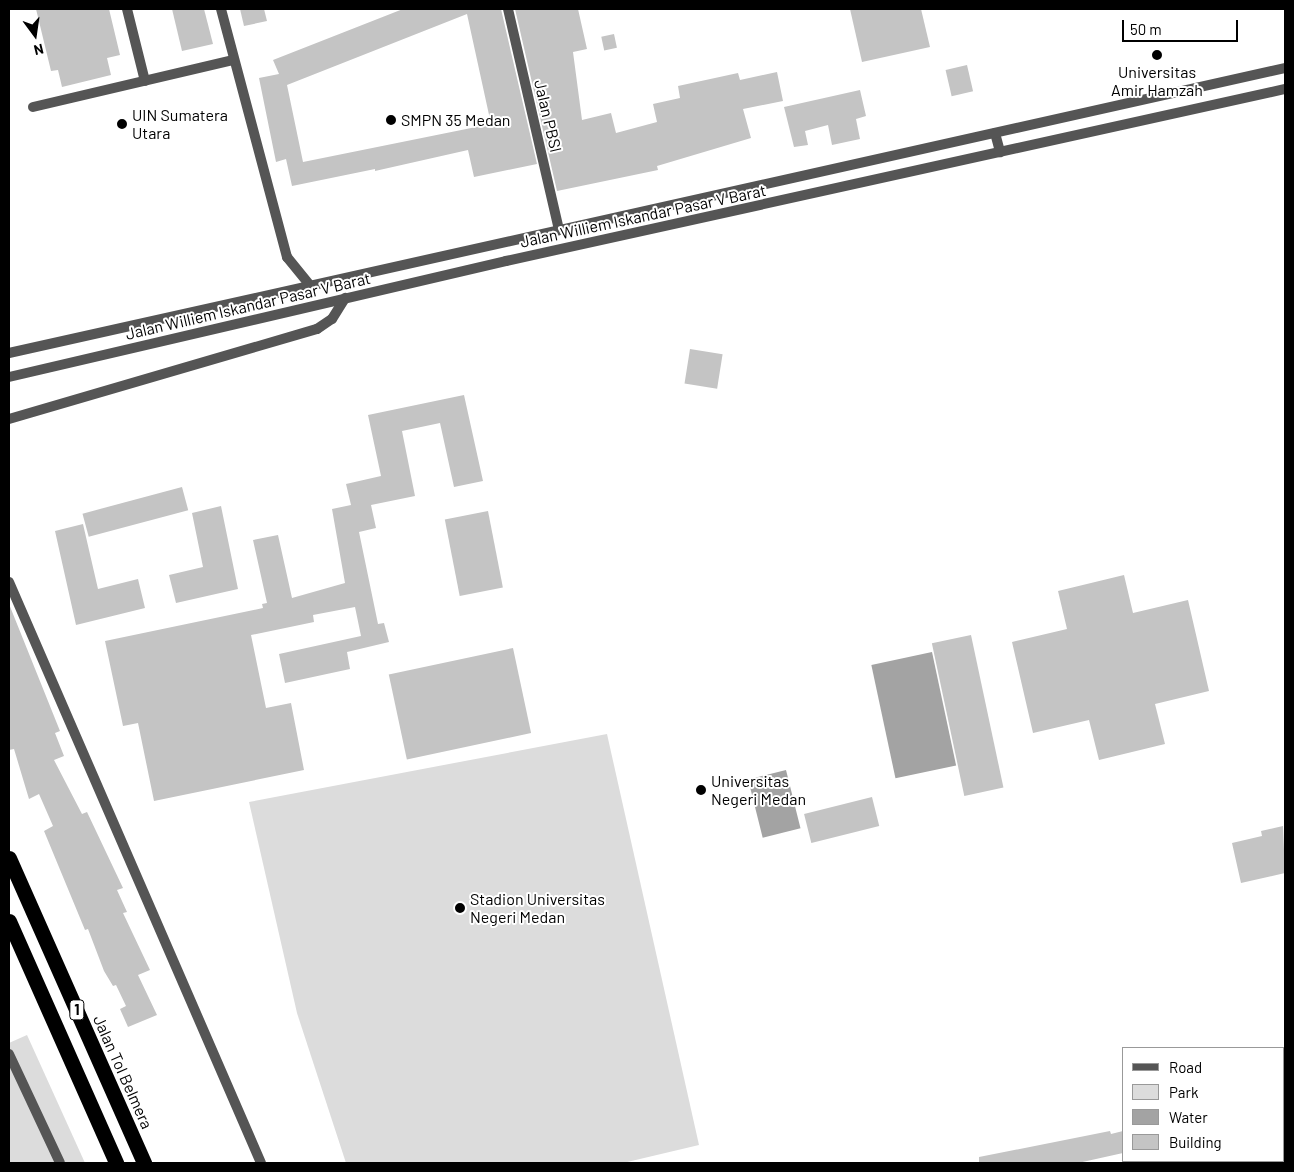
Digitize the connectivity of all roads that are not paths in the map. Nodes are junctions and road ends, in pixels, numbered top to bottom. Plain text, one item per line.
1 (128, 9) edge
2 (220, 9) edge
3 (508, 9) edge
4 (233, 60) junction
5 (1285, 68) edge
6 (145, 81) junction
7 (1285, 89) edge
8 (33, 107) dead end
9 (996, 133) junction
10 (1000, 152) junction
11 (798, 177) junction
12 (803, 196) junction
13 (559, 230) junction
14 (310, 286) junction
15 (345, 298) junction
16 (9, 353) edge
17 (9, 377) edge
18 (9, 419) edge
19 (9, 582) edge
20 (9, 858) edge
21 (9, 921) edge
22 (9, 1054) edge
23 (60, 1163) edge
24 (116, 1163) edge
25 (144, 1163) edge
26 (261, 1163) edge

1 - 6 street
2 - 4 street
3 - 13 street, Jalan PBSI
4 - 6 street
4 - 14 street
5 - 9 street, Jalan Williem Iskandar Pasar V Barat
6 - 8 street
7 - 10 street, Jalan Williem Iskandar Pasar V Barat
9 - 10 street
9 - 11 street, Jalan Williem Iskandar Pasar V Barat
10 - 12 street, Jalan Williem Iskandar Pasar V Barat
11 - 12 street
11 - 13 street, Jalan Williem Iskandar Pasar V Barat
12 - 15 street, Jalan Williem Iskandar Pasar V Barat
13 - 14 street, Jalan Williem Iskandar Pasar V Barat
14 - 16 street, Jalan Williem Iskandar Pasar V Barat
15 - 17 street, Jalan Williem Iskandar Pasar V Barat
15 - 18 street
19 - 26 street
20 - 25 highway, Jalan Tol Belmera / 1
21 - 24 highway, 1
22 - 23 street

